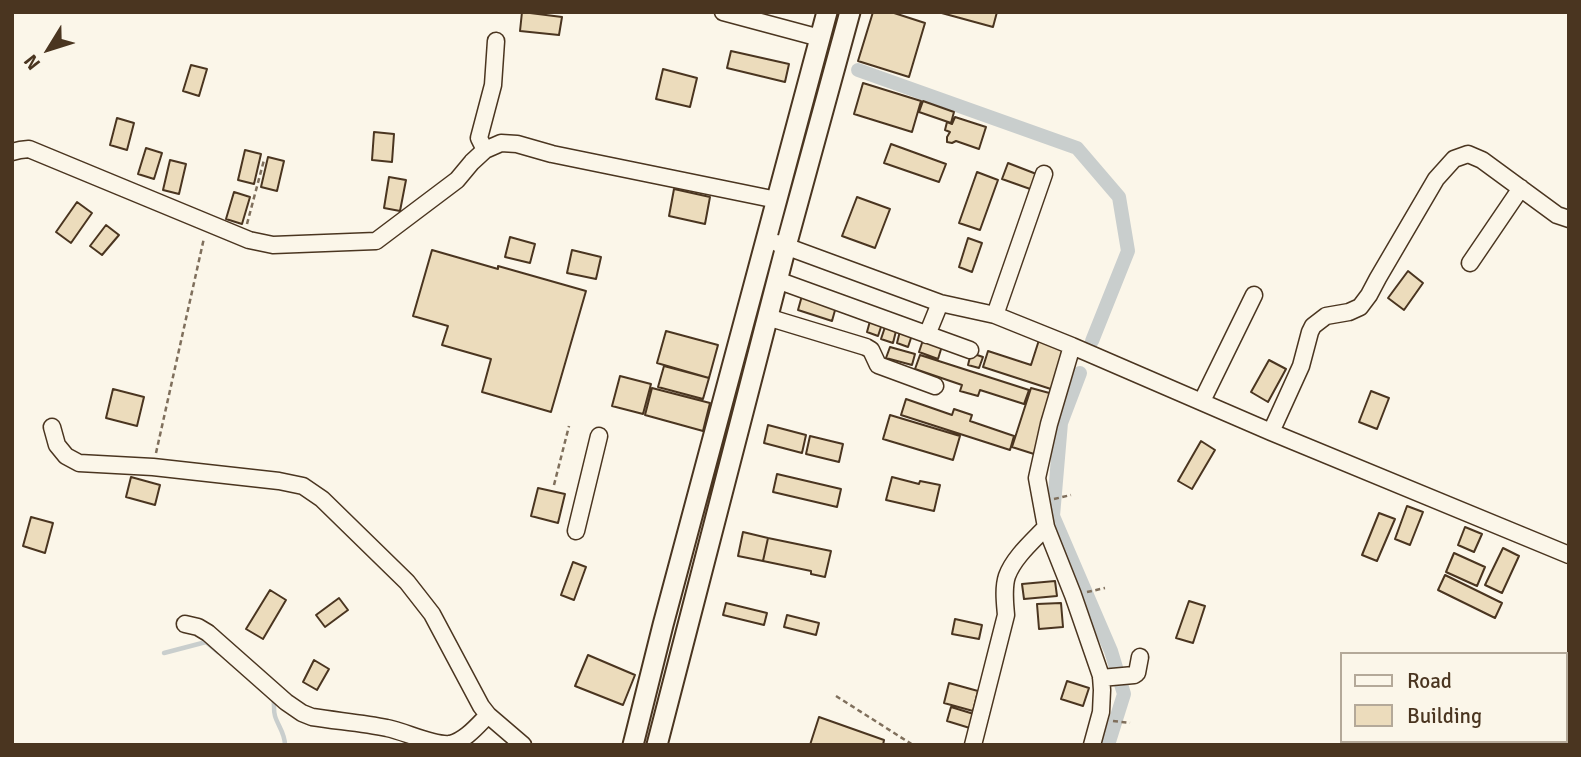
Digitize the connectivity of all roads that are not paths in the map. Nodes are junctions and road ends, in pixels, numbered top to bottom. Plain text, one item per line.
1 (723, 12) edge
2 (827, 12) edge
3 (850, 12) edge
4 (820, 38) junction
5 (496, 41) dead end
6 (485, 150) junction
7 (12, 152) edge
8 (1044, 174) dead end
9 (1521, 188) junction
10 (778, 200) junction
11 (1569, 219) edge
12 (767, 239) junction
13 (786, 246) junction
14 (1470, 263) dead end
15 (777, 280) junction
16 (1254, 295) dead end
17 (940, 303) junction
18 (995, 316) junction
19 (767, 317) junction
20 (928, 335) junction
21 (1072, 346) junction
22 (970, 350) dead end
23 (935, 386) dead end
24 (1202, 401) junction
25 (52, 427) dead end
26 (1270, 432) junction
27 (599, 436) dead end
28 (1045, 527) junction
29 (576, 531) dead end
30 (1569, 555) edge
31 (185, 624) dead end
32 (1140, 657) dead end
33 (1101, 678) junction
34 (488, 715) junction
35 (523, 745) edge
36 (633, 745) edge
37 (657, 745) edge
38 (973, 745) edge
39 (1093, 745) edge

1 - 4 street
2 - 4 main road
3 - 13 main road
4 - 10 main road
5 - 6 street
6 - 7 street
6 - 10 street
8 - 18 street
9 - 11 street
9 - 14 street
9 - 26 street
10 - 12 main road
12 - 13 street
12 - 36 main road
13 - 15 main road
13 - 17 street
15 - 19 main road
15 - 20 street
16 - 24 street
17 - 18 street
17 - 20 street
18 - 21 street
19 - 23 street
19 - 37 main road
20 - 22 street
21 - 24 street
21 - 28 street
24 - 26 street
25 - 34 street
26 - 30 street
27 - 29 street
28 - 33 street
28 - 38 street
31 - 34 street
32 - 33 street
33 - 39 street
34 - 35 street

